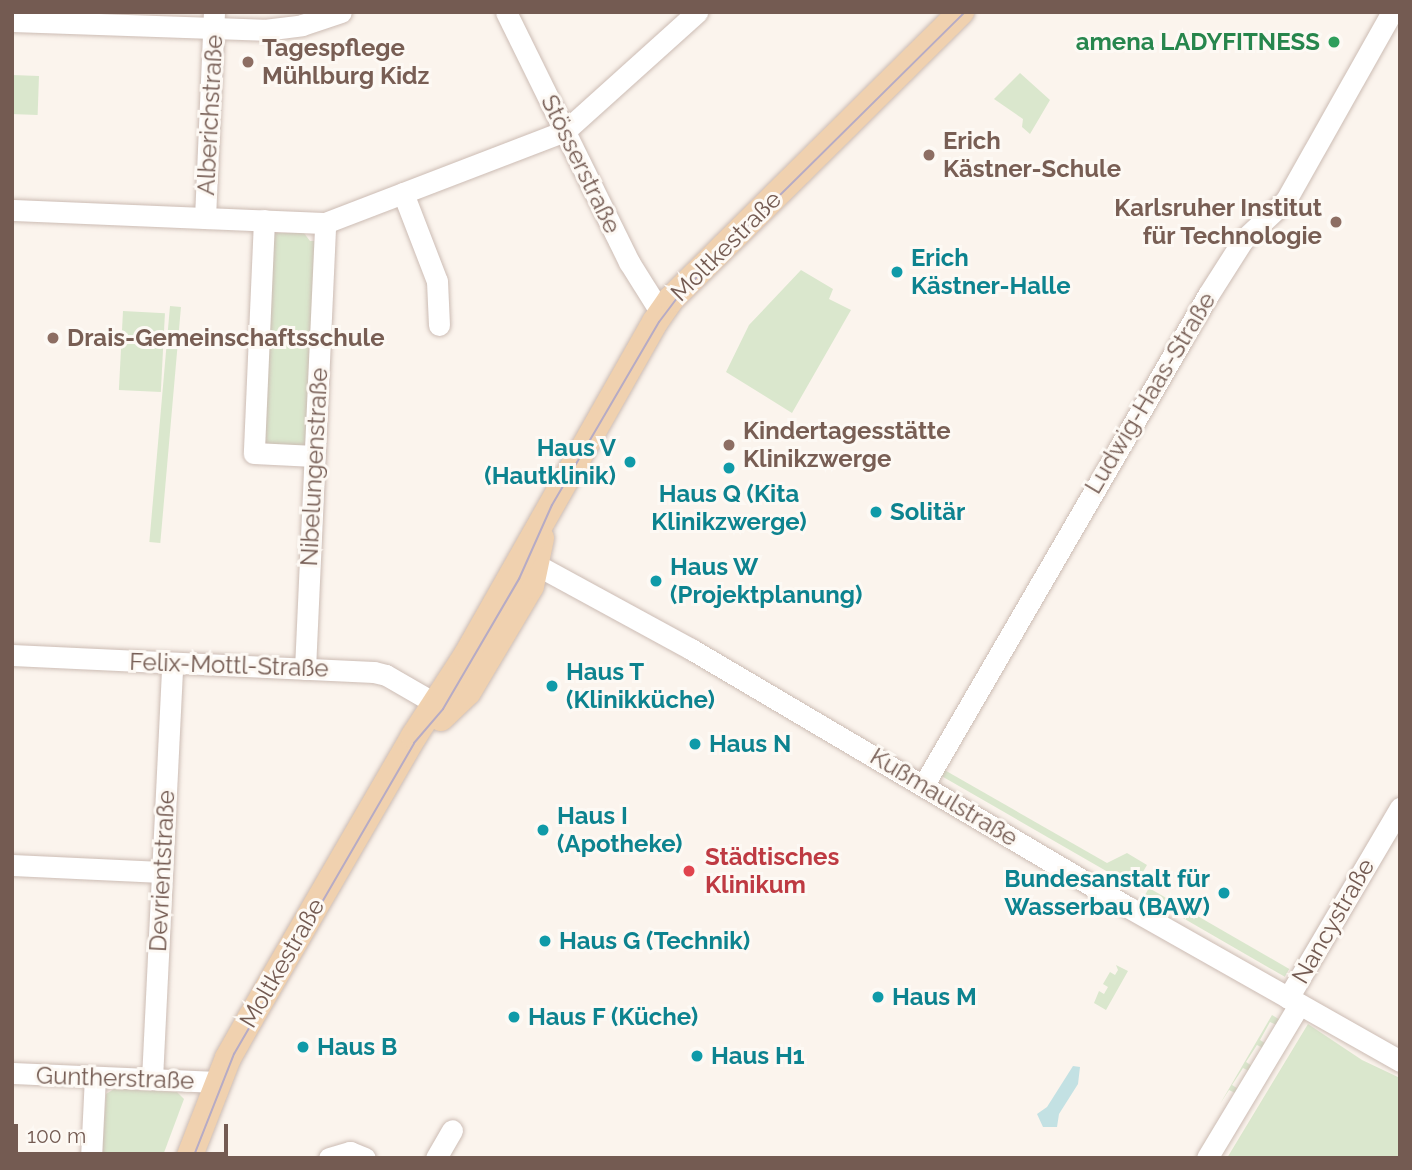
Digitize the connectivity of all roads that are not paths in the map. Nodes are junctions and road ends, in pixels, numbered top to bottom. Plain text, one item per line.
1 (341, 12) edge
2 (506, 12) edge
3 (696, 12) edge
4 (961, 12) edge
5 (1392, 12) edge
6 (12, 21) edge
7 (214, 21) edge
8 (565, 131) junction
9 (403, 192) junction
10 (12, 210) edge
11 (205, 218) junction
12 (264, 220) junction
13 (325, 223) junction
14 (661, 313) junction
15 (439, 326) dead end
16 (314, 456) junction
17 (530, 561) junction
18 (12, 655) edge
19 (172, 663) junction
20 (305, 669) junction
21 (438, 705) junction
22 (391, 775) junction
23 (923, 786) junction
24 (1400, 808) edge
25 (12, 865) edge
26 (162, 872) junction
27 (1293, 1002) junction
28 (1400, 1061) edge
29 (12, 1073) edge
30 (95, 1077) junction
31 (152, 1079) junction
32 (218, 1082) junction
33 (452, 1130) dead end
34 (91, 1158) edge
35 (189, 1158) edge
36 (329, 1158) edge
37 (365, 1158) edge
38 (436, 1158) edge
39 (1207, 1158) edge

1 - 7 street
2 - 8 street, Stösserstraße
3 - 8 street
4 - 14 main road, Moltkestraße
5 - 23 street, Ludwig-Haas-Straße
6 - 7 street
7 - 11 street, Alberichstraße
8 - 9 street
8 - 14 street, Stösserstraße
9 - 13 street
9 - 15 street
10 - 11 street
11 - 12 street
12 - 13 street
12 - 16 street
13 - 16 street, Nibelungenstraße
14 - 17 main road, Moltkestraße
16 - 20 street, Nibelungenstraße
17 - 21 main road, Moltkestraße
17 - 22 main road, Moltkestraße
17 - 23 street, Kußmaulstraße
18 - 19 street, Felix-Mottl-Straße
19 - 20 street, Felix-Mottl-Straße
19 - 26 street, Devrientstraße
20 - 21 street, Felix-Mottl-Straße
21 - 22 main road, Moltkestraße
22 - 32 main road, Moltkestraße
23 - 27 street, Kußmaulstraße
24 - 27 street, Nancystraße
25 - 26 street
26 - 31 street, Devrientstraße
27 - 28 street, Kußmaulstraße
27 - 39 street, Nancystraße
29 - 30 street, Guntherstraße
30 - 31 street, Guntherstraße
30 - 34 street
31 - 32 street, Guntherstraße
32 - 35 main road, Moltkestraße
33 - 38 street
36 - 37 street

